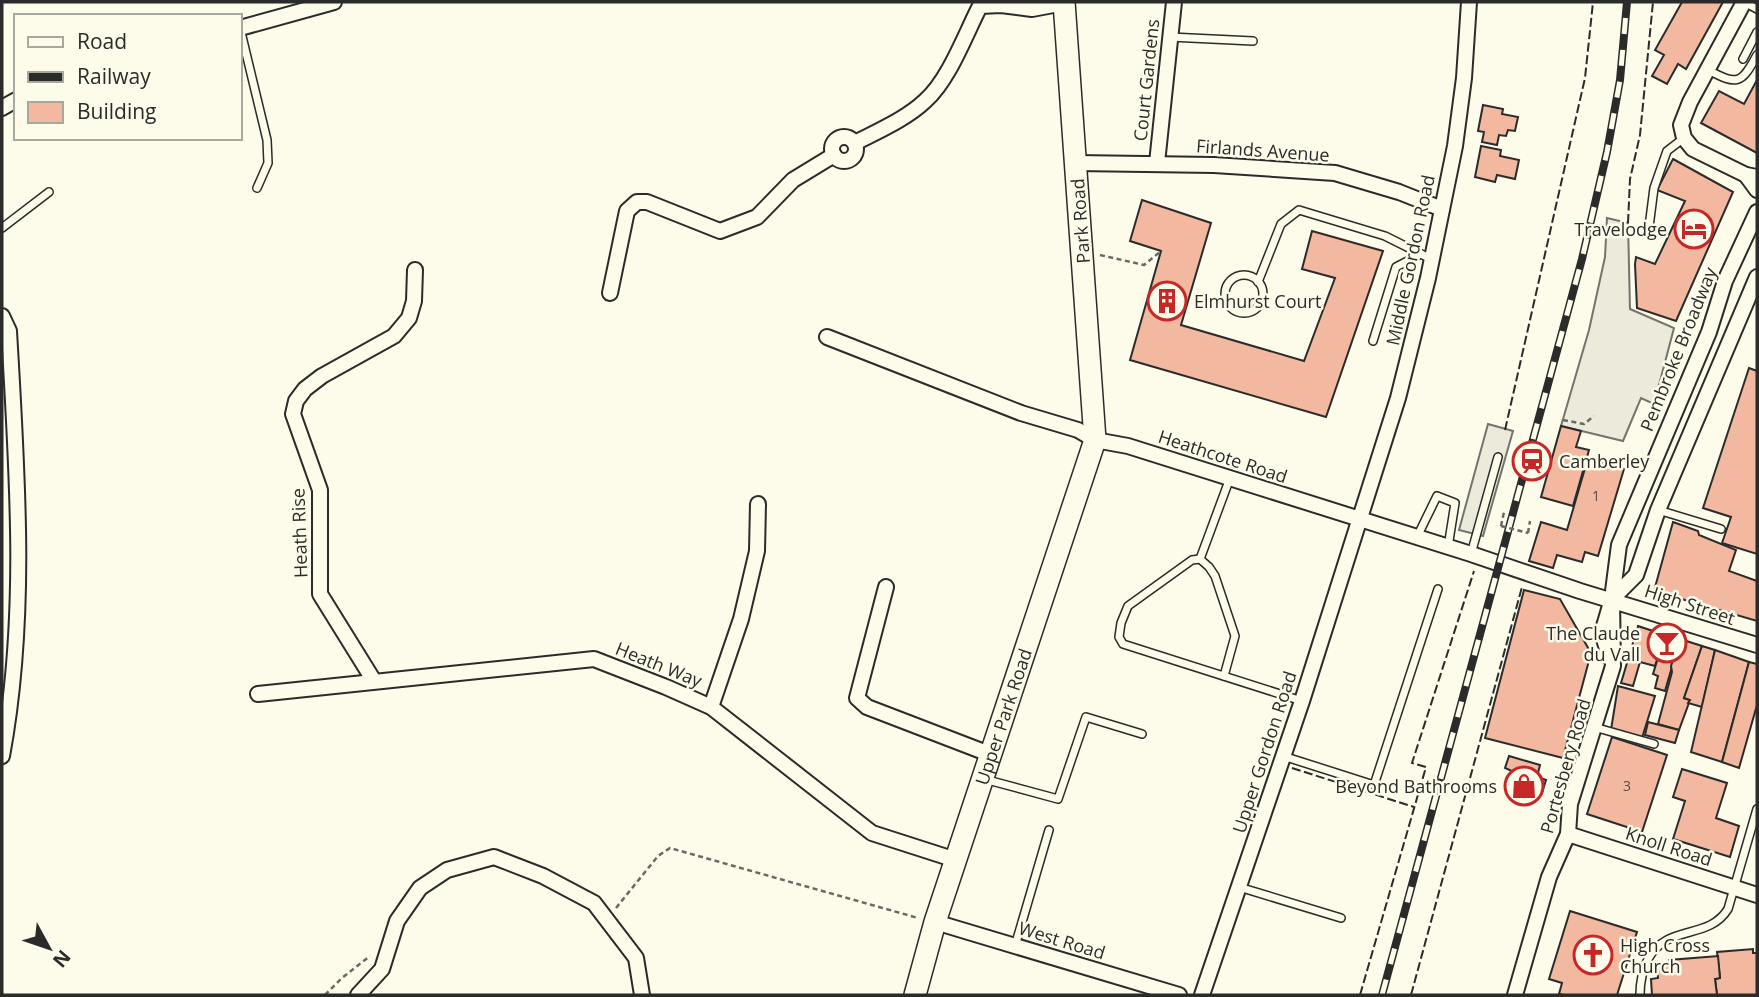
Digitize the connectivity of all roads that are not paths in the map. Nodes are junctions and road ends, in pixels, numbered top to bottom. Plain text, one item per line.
1 (334, 2) edge
2 (1174, 2) edge
3 (1469, 2) edge
4 (1744, 2) edge
5 (1064, 3) edge
6 (1757, 9) edge
7 (242, 27) edge
8 (1757, 32) edge
9 (242, 36) edge
10 (1170, 37) junction
11 (1253, 41) dead end
12 (1757, 55) edge
13 (1743, 59) dead end
14 (1708, 70) junction
15 (1684, 138) junction
16 (1076, 163) junction
17 (1157, 163) junction
18 (1752, 176) edge
19 (257, 188) dead end
20 (1757, 190) edge
21 (49, 192) dead end
22 (1442, 209) junction
23 (1757, 212) edge
24 (1649, 226) dead end
25 (2, 228) edge
26 (1426, 257) junction
27 (415, 270) dead end
28 (1757, 277) edge
29 (1258, 282) junction
30 (610, 293) dead end
31 (2, 316) edge
32 (827, 337) dead end
33 (1373, 341) dead end
34 (1095, 440) junction
35 (1498, 457) dead end
36 (1230, 478) junction
37 (1637, 502) junction
38 (758, 504) dead end
39 (1658, 509) junction
40 (1359, 520) junction
41 (1721, 529) dead end
42 (1416, 537) junction
43 (1448, 547) junction
44 (1472, 554) junction
45 (1200, 559) junction
46 (886, 587) dead end
47 (1438, 589) dead end
48 (1612, 599) junction
49 (1757, 645) edge
50 (1224, 676) junction
51 (373, 681) junction
52 (258, 694) dead end
53 (1302, 701) junction
54 (711, 708) junction
55 (1594, 727) junction
56 (1142, 734) dead end
57 (1654, 744) dead end
58 (992, 755) junction
59 (2, 756) edge
60 (1283, 756) junction
61 (984, 779) junction
62 (1757, 809) edge
63 (1049, 830) dead end
64 (1568, 834) junction
65 (956, 860) junction
66 (1239, 887) junction
67 (1733, 888) junction
68 (1757, 895) edge
69 (1340, 918) dead end
70 (935, 922) junction
71 (1015, 946) junction
72 (358, 995) edge
73 (642, 995) edge
74 (915, 995) edge
75 (1179, 995) edge
76 (1202, 995) edge
77 (1515, 995) edge
78 (1640, 995) edge

1 - 7 street
2 - 10 street, Court Gardens
3 - 22 street, Middle Gordon Road
4 - 6 lane
4 - 14 street
5 - 16 street, Park Road
5 - 30 street
8 - 13 lane
9 - 19 lane
10 - 11 lane
10 - 17 street, Court Gardens
12 - 14 lane
14 - 15 street
15 - 18 street
15 - 24 lane
16 - 17 street, Firlands Avenue
16 - 34 street, Park Road
17 - 22 street, Firlands Avenue
18 - 20 street
21 - 25 lane
22 - 26 street, Middle Gordon Road
23 - 37 street, Pembroke Broadway
26 - 29 lane
26 - 33 lane
26 - 40 street, Middle Gordon Road
27 - 51 street, Heath Rise
28 - 39 street
29 - 29 lane
31 - 59 street
32 - 34 street, Heathcote Road
34 - 36 street, Heathcote Road
34 - 58 street, Upper Park Road
35 - 44 lane
36 - 40 street, Heathcote Road
36 - 45 lane
37 - 39 street
37 - 48 street, Pembroke Broadway
38 - 54 street
39 - 41 lane
39 - 48 street
40 - 42 street, Heathcote Road
40 - 53 street, Upper Gordon Road
42 - 43 street, Heathcote Road
42 - 43 lane
43 - 44 street, Heathcote Road
44 - 48 street, Heathcote Road
45 - 50 lane
45 - 50 lane
46 - 58 street
47 - 60 lane
48 - 49 street, High Street
48 - 55 street, Portesbery Road
50 - 53 lane
51 - 52 street, Heath Way
51 - 54 street, Heath Way
53 - 60 street, Upper Gordon Road
54 - 65 street, Heath Way
55 - 57 lane
55 - 64 street, Portesbery Road
56 - 61 lane
58 - 61 street, Upper Park Road
60 - 66 street, Upper Gordon Road
61 - 65 street, Upper Park Road
62 - 67 lane
63 - 71 lane
64 - 67 street, Knoll Road
64 - 77 street, Portesbery Road
65 - 70 street, Upper Park Road
66 - 69 lane
66 - 76 street, Upper Gordon Road
67 - 68 street, Knoll Road
67 - 78 lane
70 - 71 street, West Road
70 - 74 street, Upper Park Road
71 - 75 street, West Road
72 - 73 street

